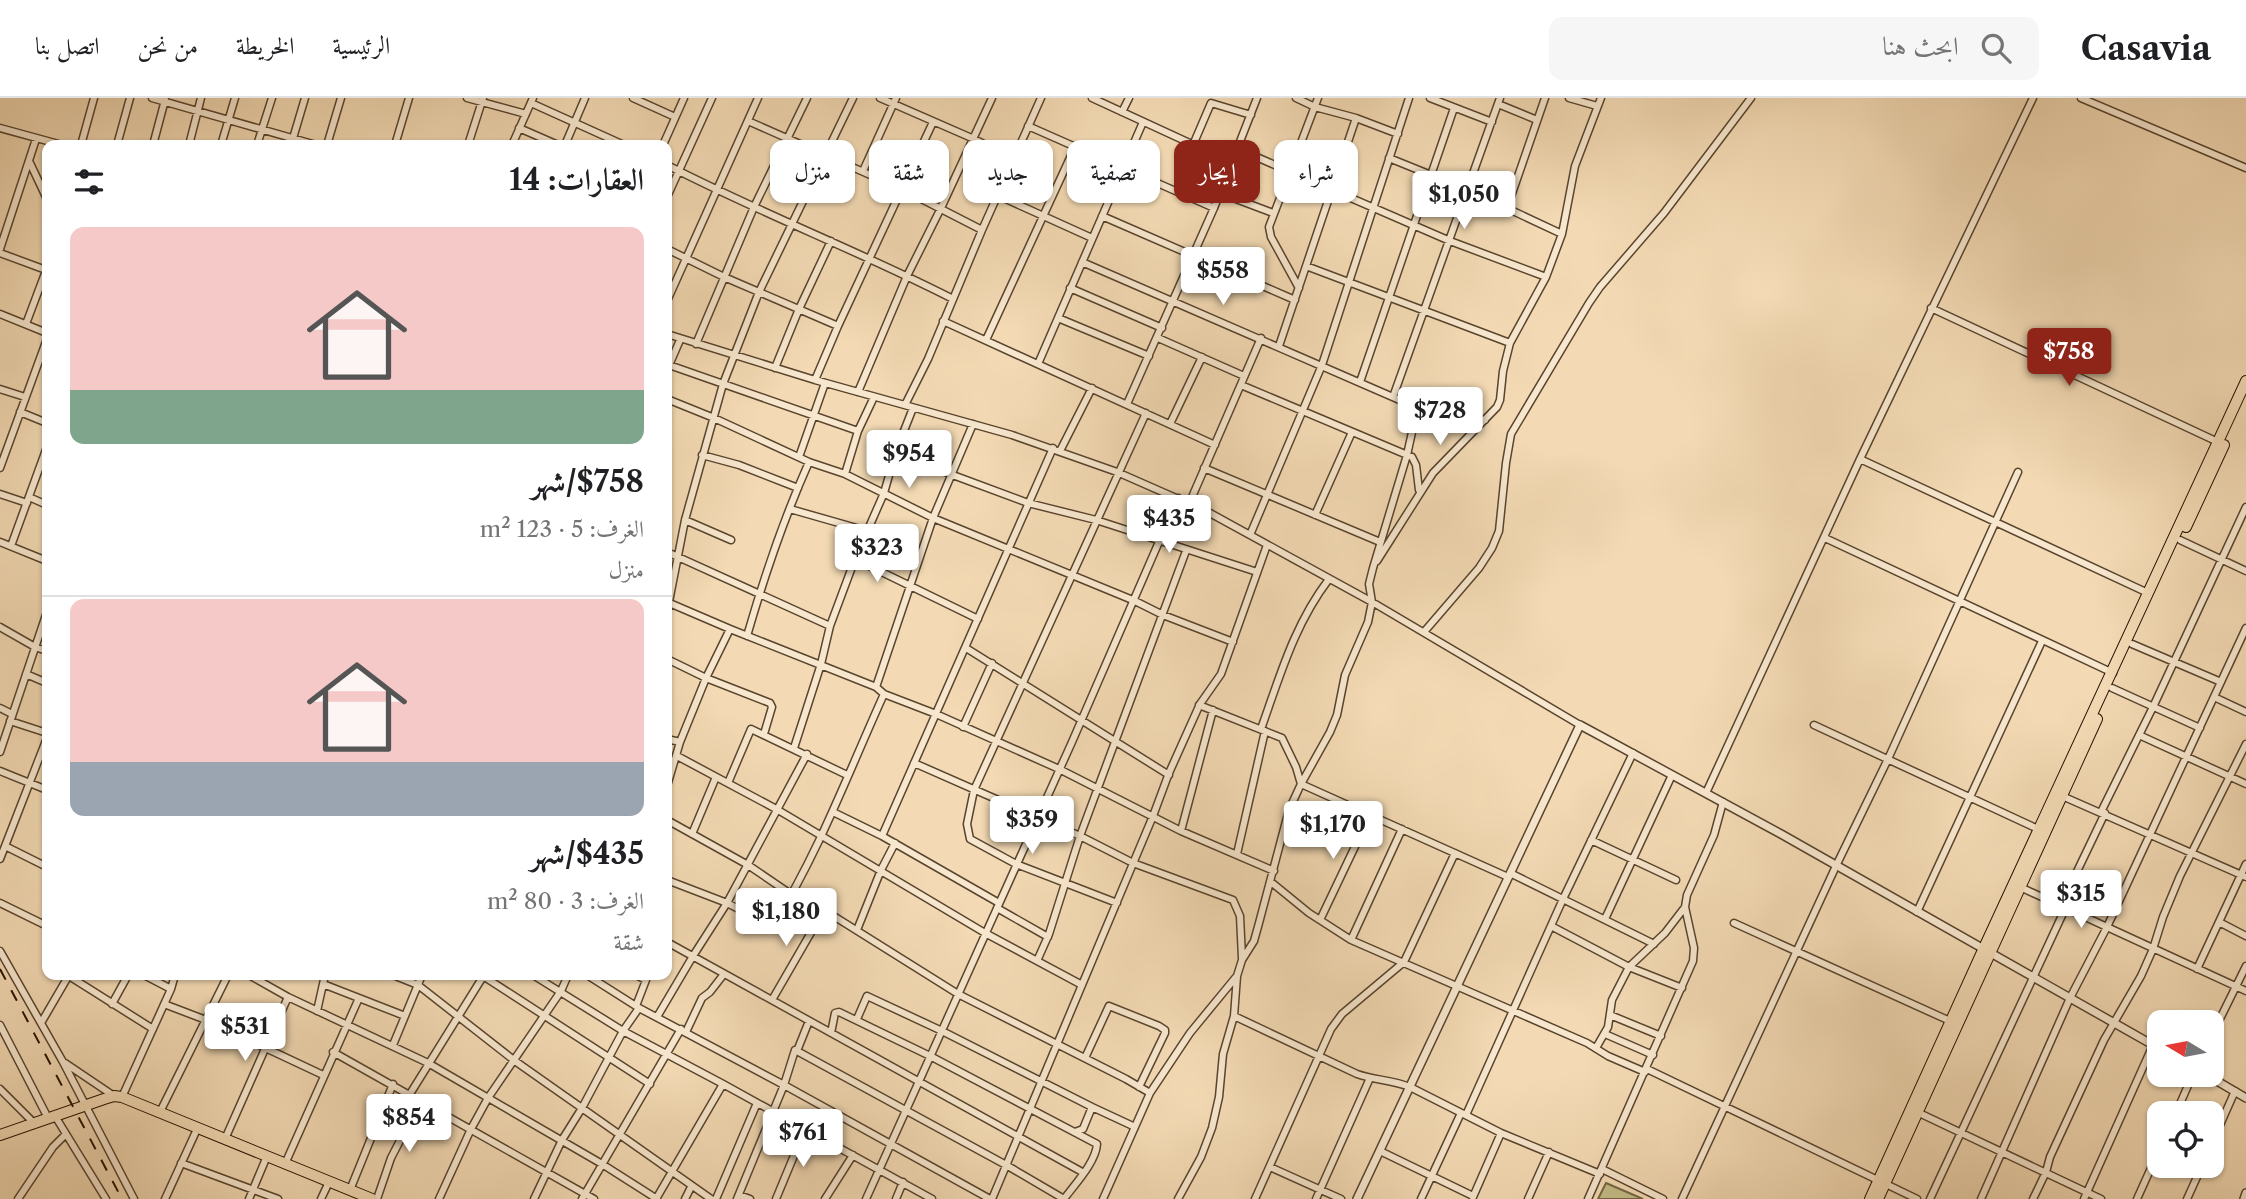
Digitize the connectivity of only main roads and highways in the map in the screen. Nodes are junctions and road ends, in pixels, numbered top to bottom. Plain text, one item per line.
1 (2246, 381) edge
2 (2246, 397) edge
3 (1986, 951) junction
4 (0, 1135) edge
5 (1882, 1182) junction
6 (374, 1199) edge
7 (1870, 1199) edge
8 (1878, 1199) edge

1 - 3 main road
2 - 3 main road
3 - 5 main road
3 - 5 main road
4 - 6 main road
5 - 7 main road
5 - 8 main road

